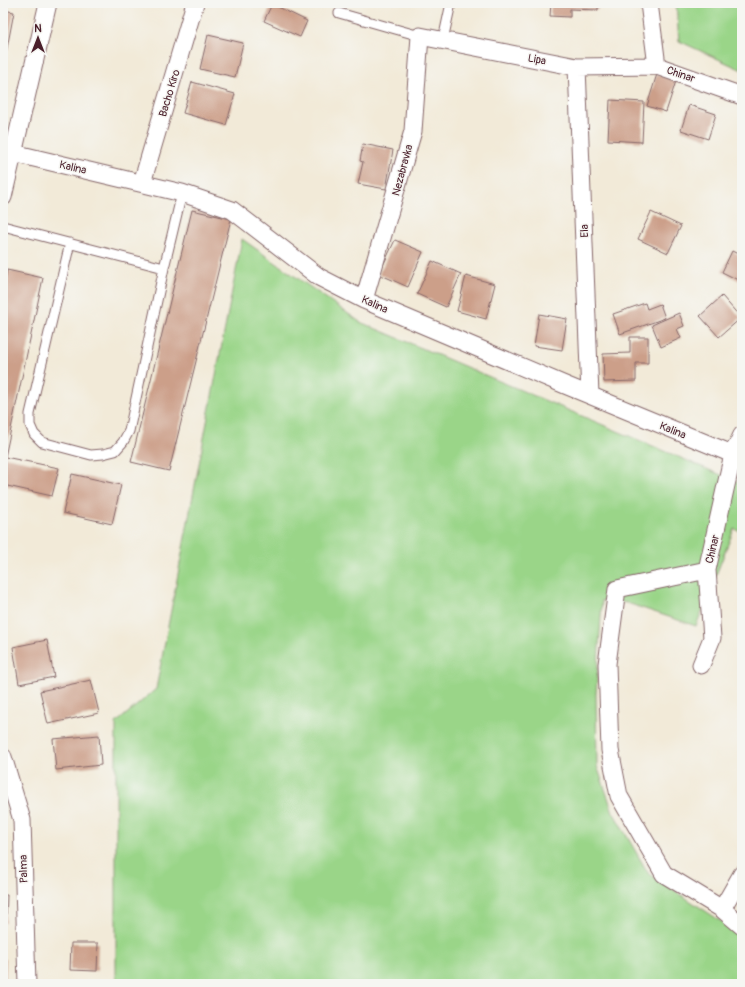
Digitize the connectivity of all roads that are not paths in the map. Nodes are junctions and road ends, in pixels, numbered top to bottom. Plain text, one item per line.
1 (48, 3) edge
2 (196, 3) edge
3 (451, 3) edge
4 (649, 3) edge
5 (340, 13) dead end
6 (420, 36) junction
7 (443, 40) junction
8 (657, 66) junction
9 (577, 67) junction
10 (742, 96) edge
11 (13, 153) junction
12 (142, 183) junction
13 (182, 193) junction
14 (3, 197) edge
15 (3, 226) edge
16 (70, 243) junction
17 (164, 268) junction
18 (364, 300) junction
19 (590, 395) junction
20 (742, 435) edge
21 (738, 456) edge
22 (707, 570) junction
23 (701, 665) dead end
24 (3, 757) edge
25 (742, 874) edge
26 (722, 909) junction
27 (742, 926) edge
28 (27, 984) edge

1 - 11 street
2 - 12 street, Bacho Kiro
3 - 7 lane
4 - 8 street, Chinar
5 - 6 lane
6 - 7 street, Lipa
6 - 18 street, Nezabravka
7 - 9 street, Lipa
8 - 9 street, Lipa
8 - 10 street, Chinar
9 - 19 street, Ela
11 - 12 street, Kalina
11 - 14 street
12 - 13 street, Kalina
13 - 17 lane
13 - 18 street, Kalina
15 - 16 lane
16 - 17 lane
16 - 17 lane
18 - 19 street, Kalina
19 - 21 street, Kalina
20 - 21 street, Chinar
21 - 22 street, Chinar
22 - 23 street, Chinar
22 - 26 street
24 - 28 street, Palma
25 - 26 street
26 - 27 street

